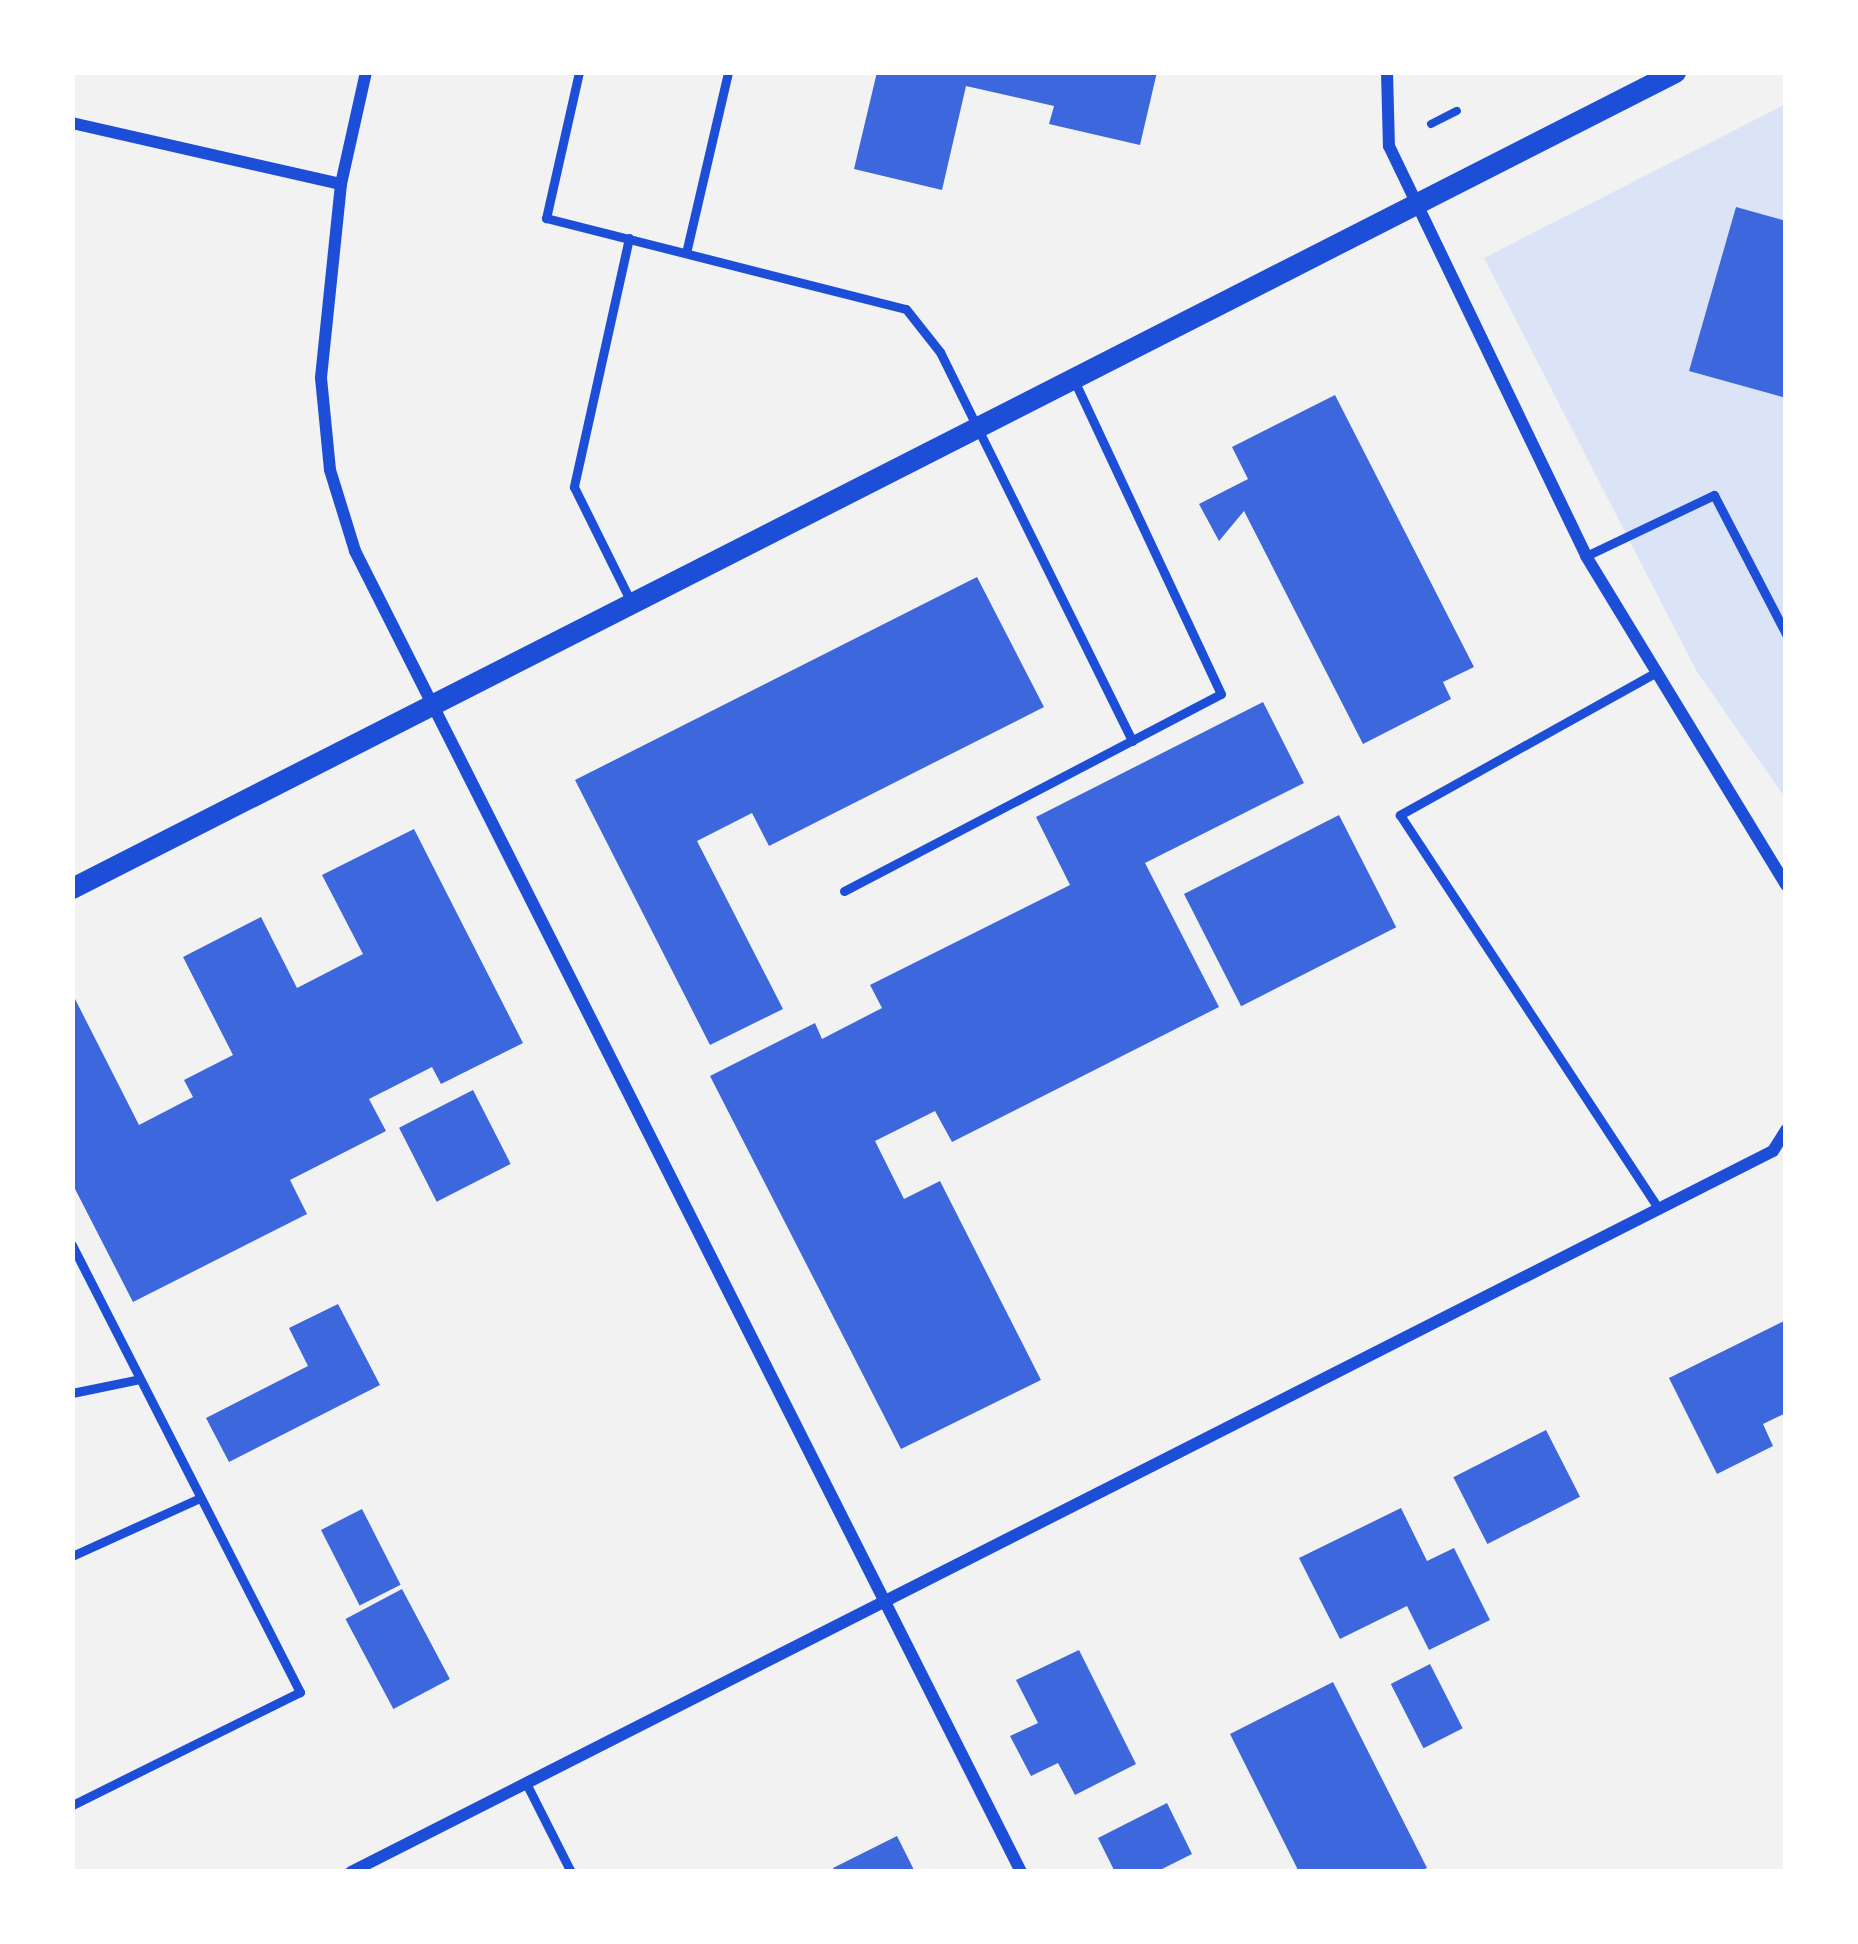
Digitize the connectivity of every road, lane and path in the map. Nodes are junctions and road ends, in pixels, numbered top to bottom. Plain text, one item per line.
1 (367, 72) edge
2 (579, 72) edge
3 (728, 72) edge
4 (1387, 72) edge
5 (1675, 72) edge
6 (1457, 110) dead end
7 (72, 123) edge
8 (1431, 124) dead end
9 (341, 184) junction
10 (1416, 204) junction
11 (629, 238) junction
12 (686, 253) junction
13 (1073, 380) junction
14 (980, 429) junction
15 (1586, 556) junction
16 (634, 606) junction
17 (1786, 634) edge
18 (1653, 674) junction
19 (430, 712) junction
20 (1132, 741) junction
21 (1786, 885) edge
22 (72, 888) edge
23 (844, 891) dead end
24 (1786, 1130) edge
25 (1780, 1151) edge
26 (1659, 1209) junction
27 (72, 1245) edge
28 (140, 1379) junction
29 (72, 1393) edge
30 (200, 1498) junction
31 (72, 1556) edge
32 (886, 1601) junction
33 (526, 1784) junction
34 (72, 1804) edge
35 (351, 1872) edge
36 (571, 1872) edge
37 (1022, 1872) edge

1 - 9 street
2 - 11 lane
3 - 12 lane
4 - 10 street
5 - 10 street
6 - 8 path
7 - 9 street
9 - 19 street
10 - 13 street
10 - 15 street
11 - 12 lane
11 - 16 lane
12 - 14 lane
13 - 14 street
13 - 20 lane
14 - 16 street
14 - 20 lane
15 - 17 lane
15 - 18 street
16 - 19 street
18 - 21 street
18 - 26 lane
19 - 22 street
19 - 32 street
20 - 23 lane
24 - 25 street
25 - 26 street
26 - 32 street
27 - 28 lane
28 - 29 lane
28 - 30 lane
30 - 31 lane
30 - 34 lane
32 - 33 street
32 - 37 street
33 - 35 street
33 - 36 lane

